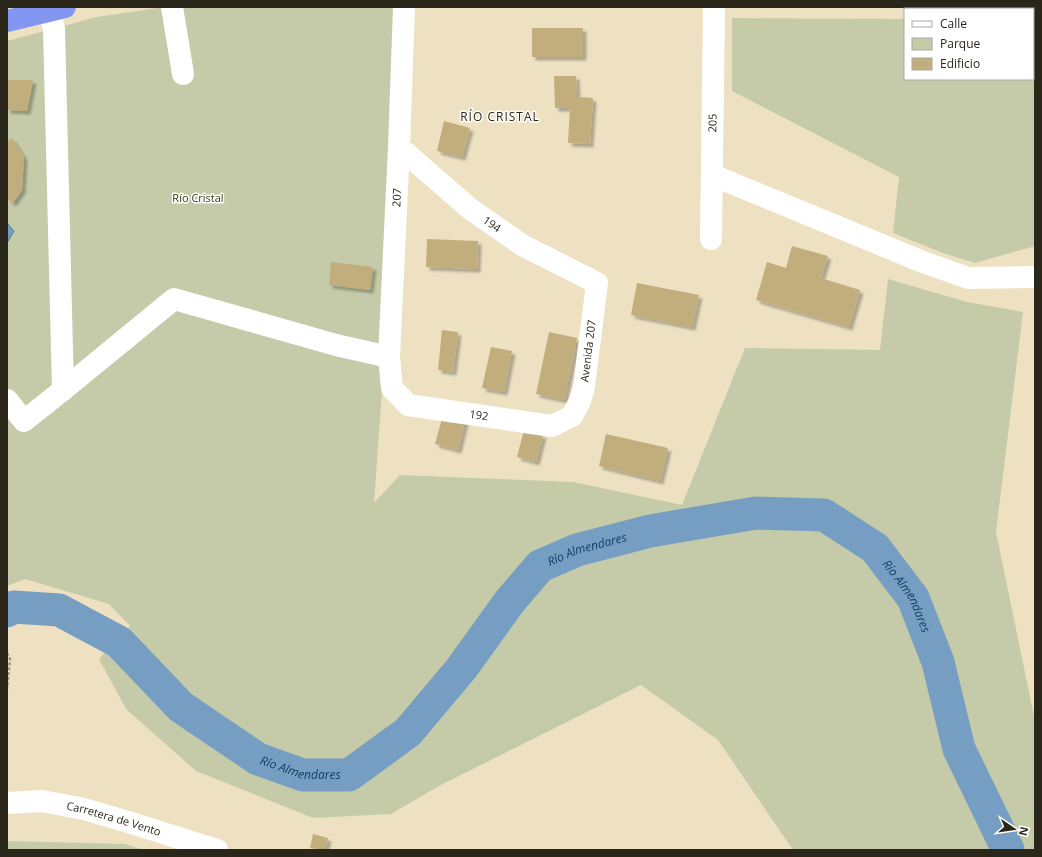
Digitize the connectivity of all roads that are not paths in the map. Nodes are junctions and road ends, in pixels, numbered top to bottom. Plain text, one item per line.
1 (172, 7) edge
2 (404, 7) edge
3 (714, 7) edge
4 (1008, 7) edge
5 (1035, 8) edge
6 (57, 9) edge
7 (7, 21) edge
8 (183, 74) dead end
9 (399, 147) junction
10 (712, 175) junction
11 (711, 239) dead end
12 (1035, 277) edge
13 (597, 284) joint
14 (389, 356) junction
15 (392, 388) joint
16 (63, 390) junction
17 (7, 400) edge
18 (572, 416) joint
19 (7, 803) edge
20 (217, 850) edge

1 - 8 street
2 - 9 street, 207
3 - 10 street, 205
4 - 5 highway
6 - 7 highway
6 - 16 street
9 - 13 street, 194
9 - 14 street, 207
10 - 11 street, 205
10 - 12 street
13 - 18 street, Avenida 207
14 - 15 street, 207
14 - 16 street
15 - 18 street, 192
16 - 17 street
19 - 20 street, Carretera de Vento

